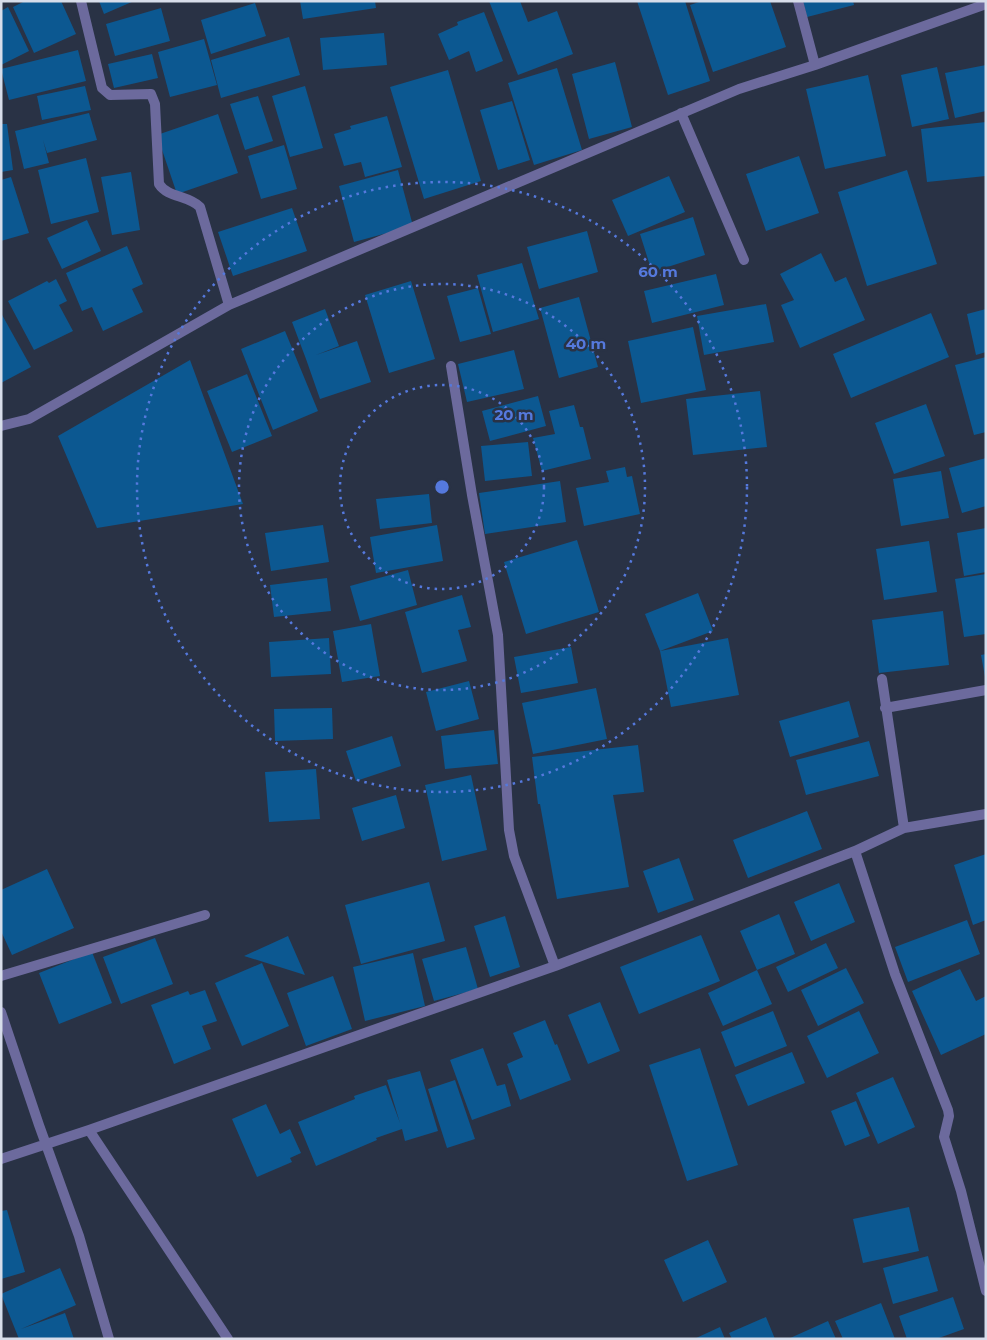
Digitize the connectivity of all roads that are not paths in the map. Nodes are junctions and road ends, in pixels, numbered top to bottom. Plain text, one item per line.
1 (81, 1) edge
2 (798, 1) edge
3 (986, 4) edge
4 (815, 65) junction
5 (681, 113) junction
6 (744, 260) dead end
7 (229, 305) junction
8 (451, 366) dead end
9 (1, 426) edge
10 (882, 679) dead end
11 (986, 690) edge
12 (885, 708) junction
13 (986, 814) edge
14 (904, 828) junction
15 (856, 851) junction
16 (205, 915) dead end
17 (555, 966) junction
18 (1, 976) edge
19 (1, 1012) edge
20 (89, 1130) junction
21 (46, 1145) junction
22 (1, 1159) edge
23 (986, 1290) edge
24 (110, 1339) edge
25 (228, 1339) edge

1 - 7 street
2 - 4 street
3 - 4 street
4 - 5 street
5 - 6 street
5 - 7 street
7 - 9 street
8 - 17 street
10 - 12 street
11 - 12 street
12 - 14 street
13 - 14 street
14 - 15 street
15 - 17 street
15 - 23 street
16 - 18 street
17 - 20 street
19 - 21 street
20 - 21 street
20 - 25 street
21 - 22 street
21 - 24 street

